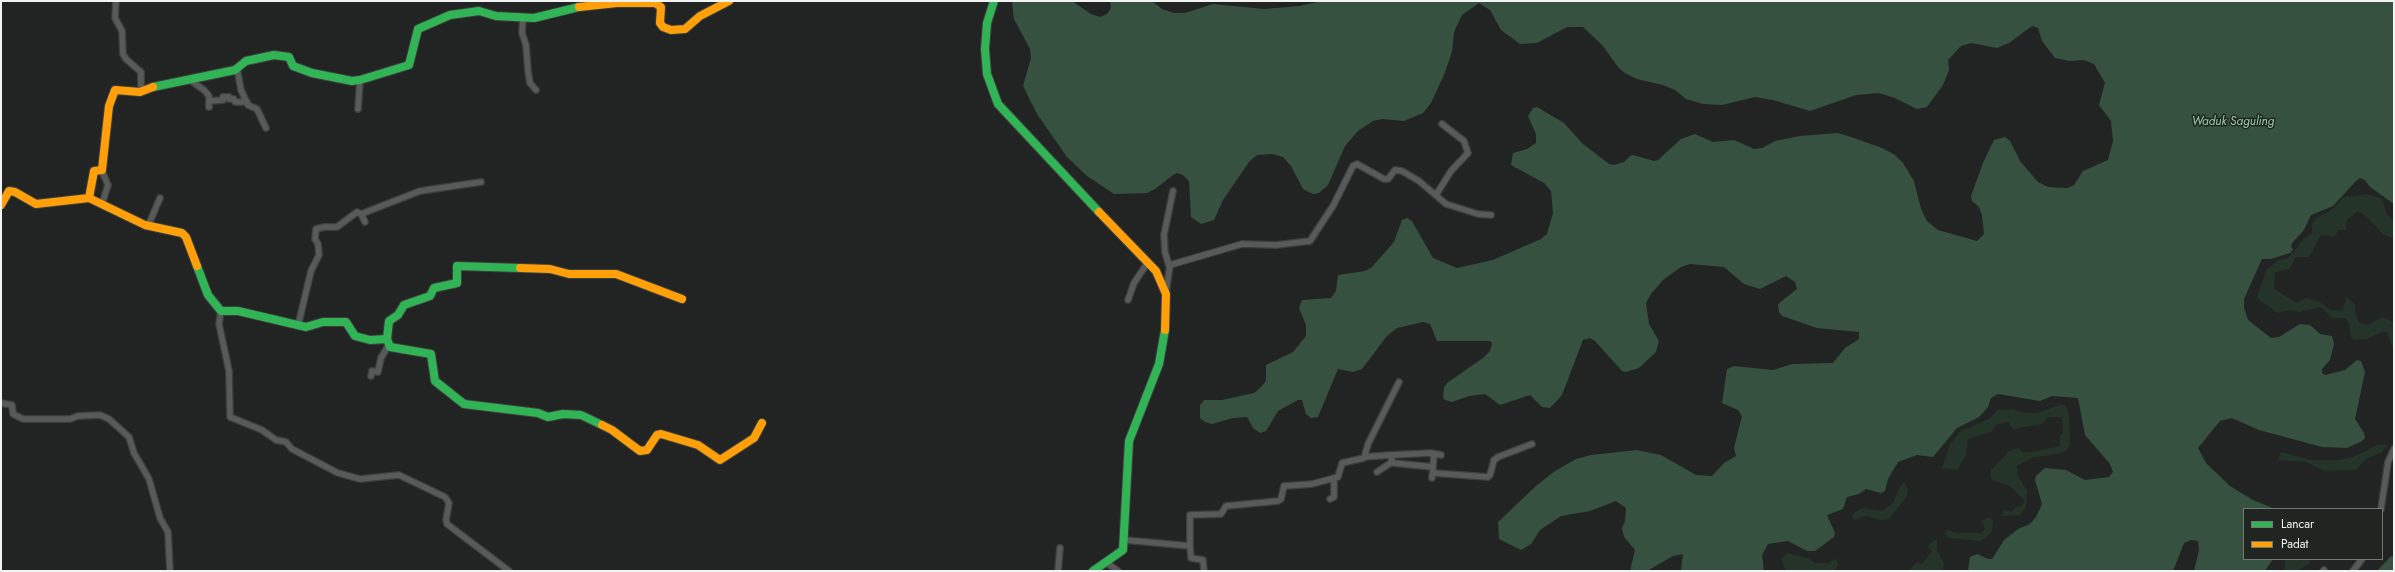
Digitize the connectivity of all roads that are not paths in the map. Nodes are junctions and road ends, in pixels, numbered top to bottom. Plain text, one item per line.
1 (116, 1) edge
2 (728, 1) edge
3 (994, 1) edge
4 (523, 18) junction
5 (237, 68) junction
6 (190, 80) junction
7 (360, 80) junction
8 (536, 90) dead end
9 (141, 92) junction
10 (210, 100) junction
11 (247, 102) junction
12 (209, 107) dead end
13 (358, 109) dead end
14 (1442, 124) dead end
15 (266, 128) dead end
16 (102, 171) junction
17 (481, 182) dead end
18 (1173, 191) dead end
19 (1436, 195) junction
20 (89, 198) junction
21 (160, 198) dead end
22 (102, 204) junction
23 (1, 205) edge
24 (361, 214) junction
25 (1491, 215) dead end
26 (365, 222) dead end
27 (148, 226) junction
28 (1148, 262) junction
29 (1169, 266) junction
30 (1166, 294) junction
31 (682, 299) dead end
32 (1128, 300) dead end
33 (221, 311) junction
34 (298, 326) junction
35 (387, 343) junction
36 (371, 376) dead end
37 (1399, 382) dead end
38 (1, 402) edge
39 (762, 423) dead end
40 (1532, 444) dead end
41 (2394, 449) edge
42 (1390, 456) junction
43 (1364, 457) junction
44 (1392, 462) junction
45 (1377, 472) dead end
46 (1433, 473) junction
47 (1334, 478) junction
48 (1330, 499) dead end
49 (2382, 508) edge
50 (1125, 540) junction
51 (1190, 546) junction
52 (1060, 548) dead end
53 (2361, 560) edge
54 (1107, 563) junction
55 (170, 571) edge
56 (509, 571) edge
57 (1058, 571) edge
58 (1093, 571) edge
59 (1118, 571) edge
60 (1204, 571) edge
61 (2354, 571) edge

1 - 9 street
2 - 4 street
3 - 28 street
4 - 7 street
4 - 8 street
5 - 6 street
5 - 7 street
5 - 11 street
6 - 9 street
6 - 10 street
7 - 13 street
9 - 16 street
10 - 11 street
10 - 12 street
11 - 15 street
14 - 19 street
16 - 20 street
16 - 22 street
17 - 24 street
18 - 29 street
19 - 25 street
19 - 29 street
20 - 22 street
20 - 23 street
21 - 27 street
22 - 27 street
24 - 26 street
24 - 34 street
27 - 33 street
28 - 30 street
28 - 32 street
29 - 30 street
30 - 50 street
31 - 35 street
33 - 34 street
33 - 56 street
34 - 35 street
35 - 36 street
35 - 39 street
37 - 43 street
38 - 55 street
40 - 46 street
41 - 49 street
42 - 43 street
42 - 44 street
42 - 46 street
43 - 47 street
44 - 45 street
44 - 46 street
47 - 48 street
47 - 51 street
50 - 51 street
50 - 54 street
51 - 60 street
52 - 57 street
53 - 61 street
54 - 58 street
54 - 59 street

